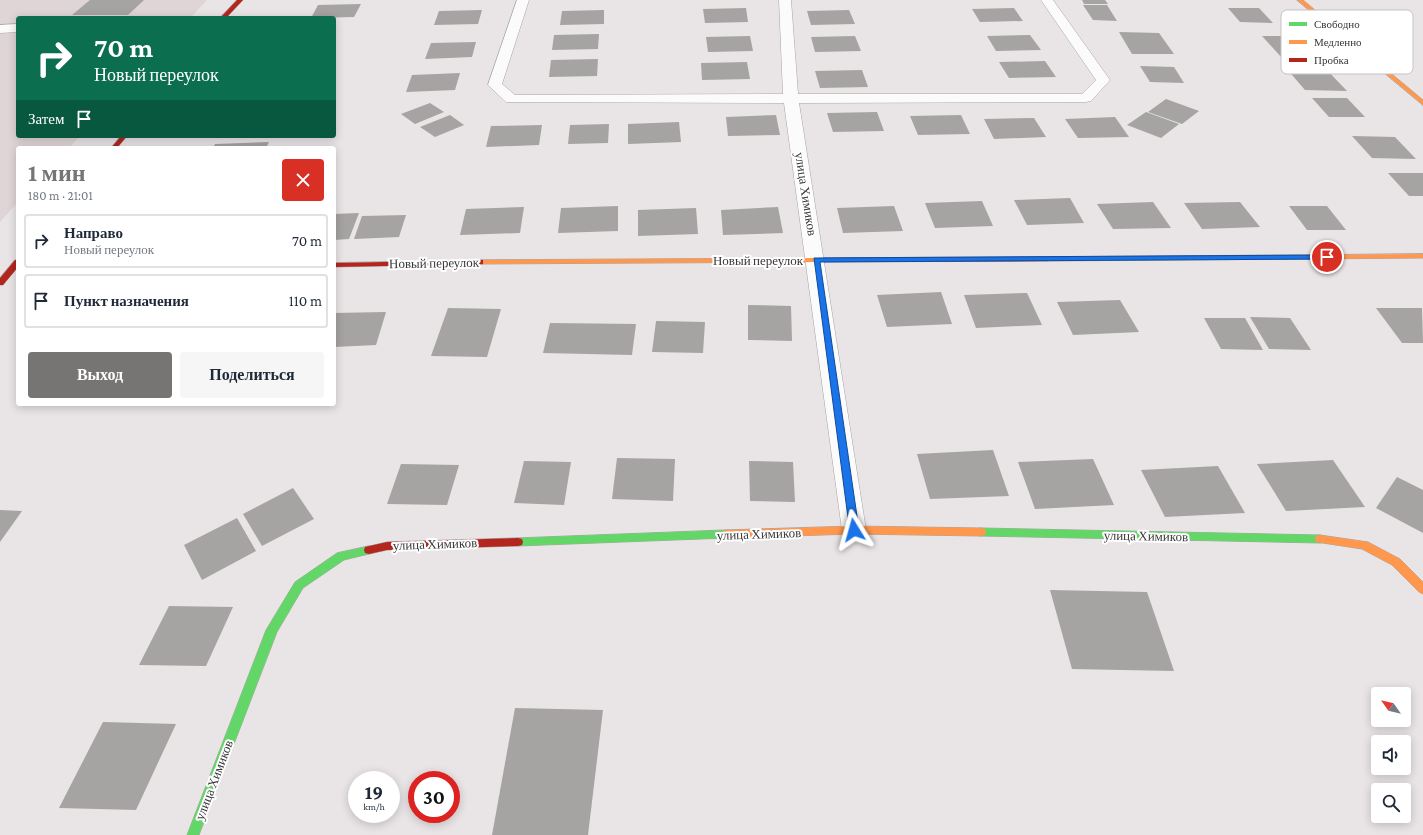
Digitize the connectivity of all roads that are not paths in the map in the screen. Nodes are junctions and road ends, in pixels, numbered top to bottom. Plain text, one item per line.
1 (240, 0) edge
2 (523, 0) edge
3 (785, 0) edge
4 (1047, 0) edge
5 (1300, 0) edge
6 (1312, 10) edge
7 (225, 16) edge
8 (16, 28) edge
9 (0, 29) edge
10 (1389, 74) edge
11 (791, 98) junction
12 (1423, 102) edge
13 (122, 138) edge
14 (116, 146) edge
15 (1423, 256) edge
16 (816, 260) junction
17 (16, 265) edge
18 (336, 265) edge
19 (8, 279) edge
20 (854, 530) junction
21 (1423, 589) edge
22 (193, 835) edge

1 - 7 street
2 - 11 street
3 - 11 street, улица Химиков
4 - 11 street
5 - 6 street
8 - 9 lane
10 - 12 street
11 - 16 street, улица Химиков
13 - 14 street
15 - 16 street, Новый переулок
16 - 18 street, Новый переулок
16 - 20 street, улица Химиков
17 - 19 street
20 - 21 street, улица Химиков
20 - 22 street, улица Химиков

